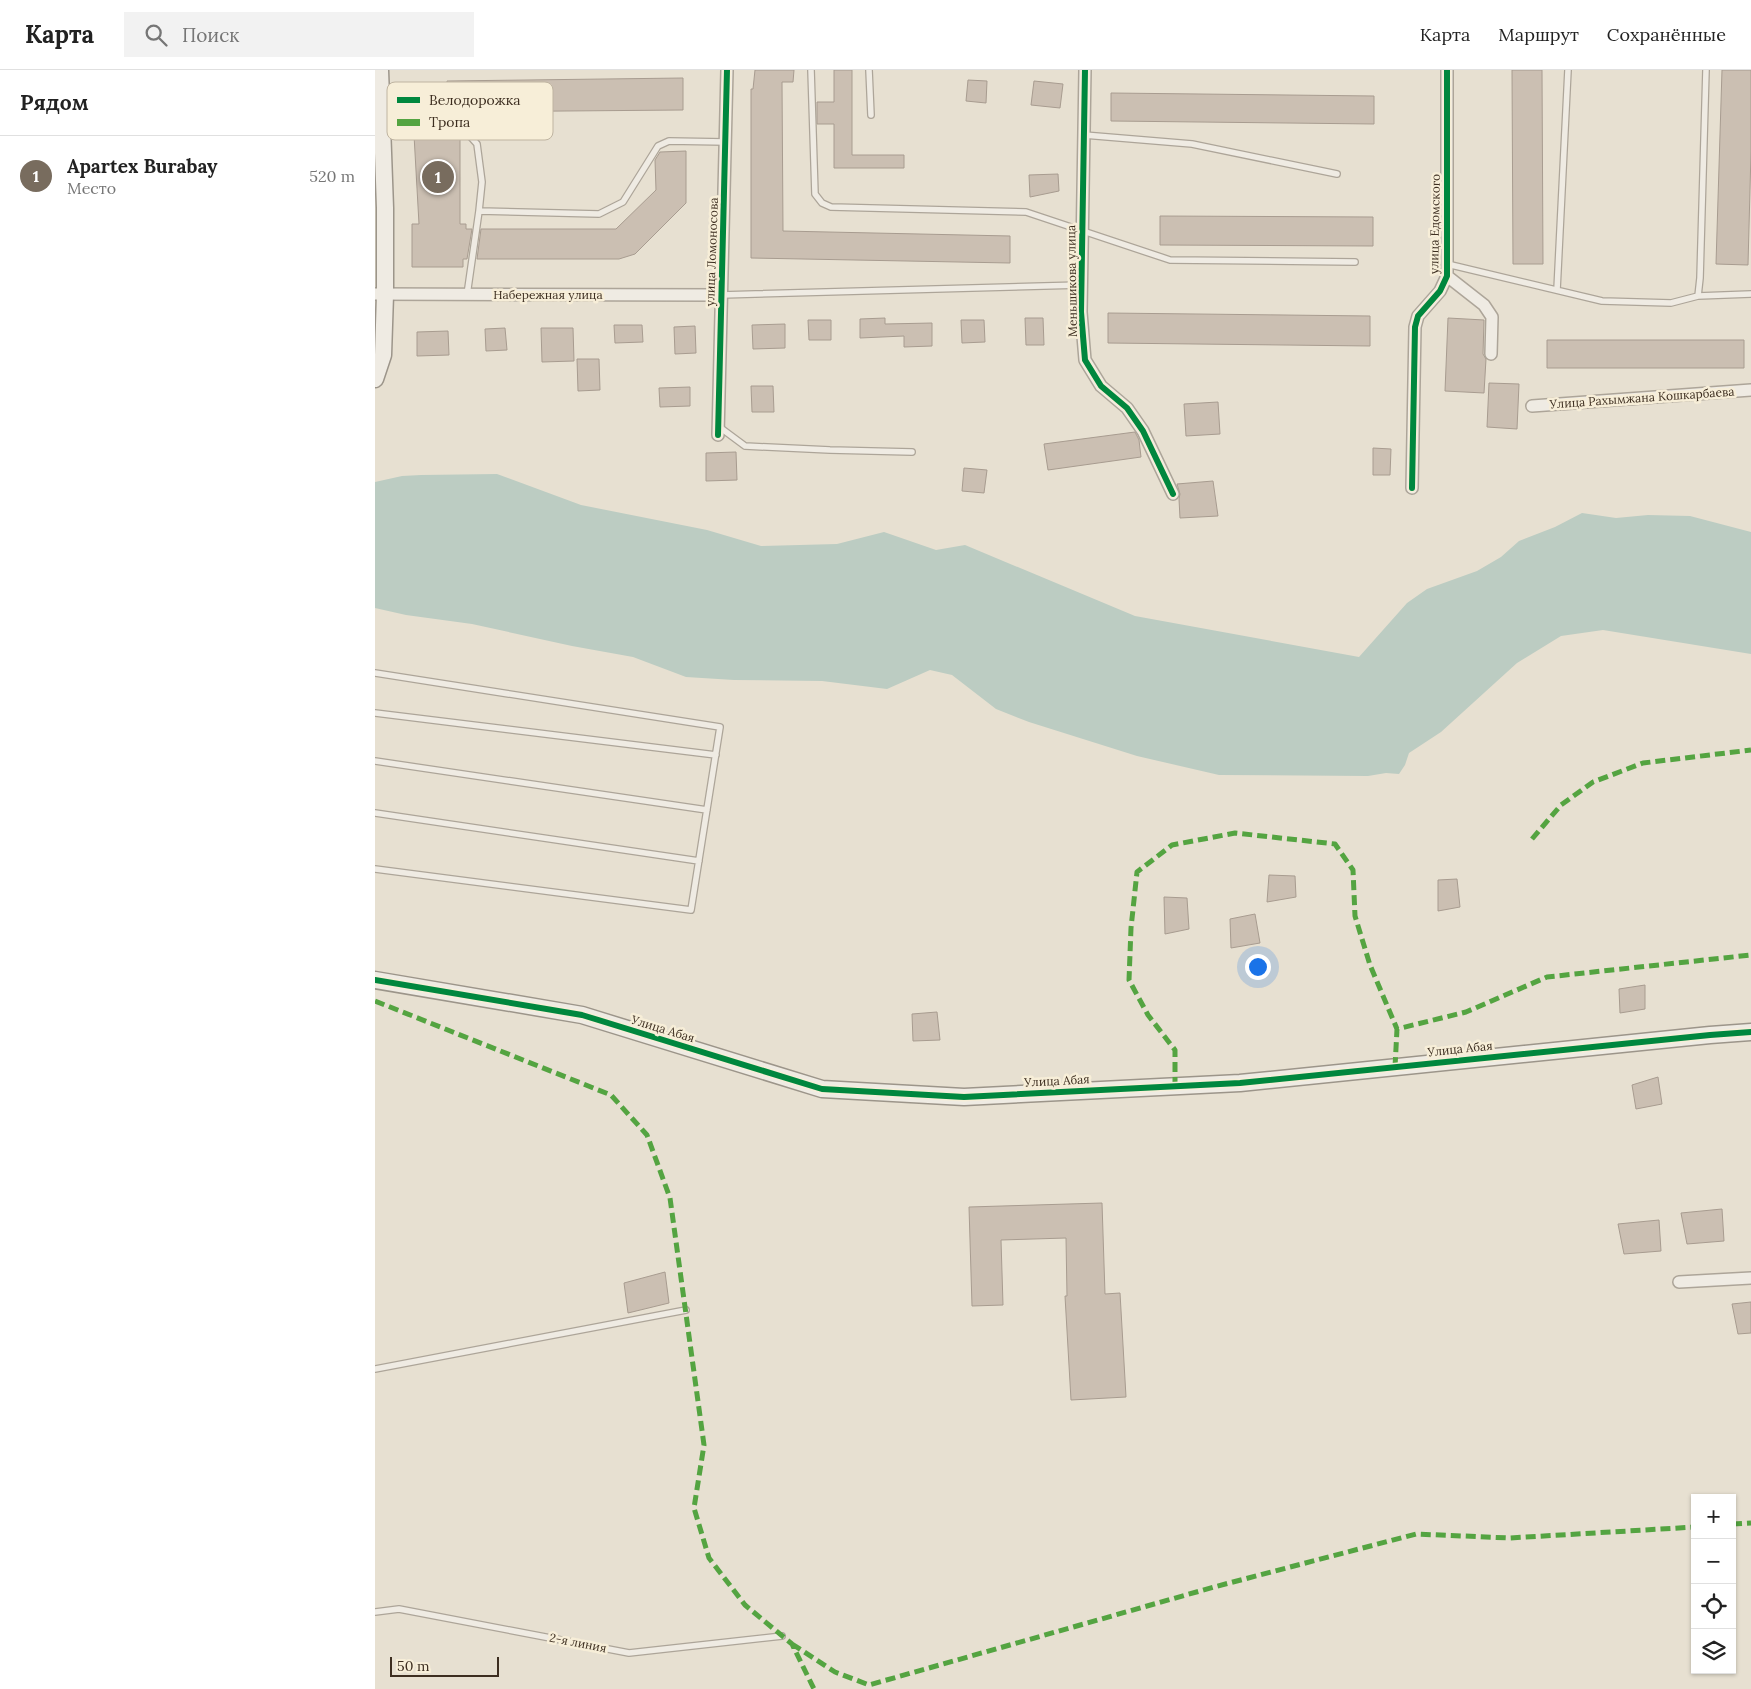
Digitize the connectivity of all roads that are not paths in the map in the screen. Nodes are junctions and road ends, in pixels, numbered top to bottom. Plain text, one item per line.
1 (380, 70) edge
2 (727, 70) edge
3 (811, 70) edge
4 (869, 70) edge
5 (1085, 70) edge
6 (1447, 70) edge
7 (1568, 70) edge
8 (1706, 70) edge
9 (871, 115) dead end
10 (381, 117) junction
11 (387, 117) edge
12 (1084, 134) junction
13 (473, 140) edge
14 (726, 142) junction
15 (1337, 174) dead end
16 (479, 211) junction
17 (1082, 232) junction
18 (1355, 262) dead end
19 (1447, 270) junction
20 (1081, 285) junction
21 (1557, 290) junction
22 (380, 294) edge
23 (1751, 294) edge
24 (467, 295) junction
25 (721, 295) junction
26 (1698, 296) junction
27 (1491, 354) dead end
28 (375, 379) edge
29 (1751, 390) edge
30 (1532, 406) dead end
31 (719, 430) joint
32 (912, 452) dead end
33 (1412, 488) dead end
34 (1173, 494) dead end
35 (375, 673) edge
36 (375, 713) edge
37 (716, 755) junction
38 (375, 761) edge
39 (707, 810) junction
40 (375, 813) edge
41 (699, 860) junction
42 (375, 869) edge
43 (375, 980) edge
44 (1751, 1032) edge
45 (1751, 1278) edge
46 (1679, 1282) dead end
47 (686, 1310) dead end
48 (375, 1370) edge
49 (375, 1612) edge
50 (782, 1636) dead end

1 - 10 street
2 - 14 street, улица Ломоносова
3 - 17 lane
4 - 9 lane
5 - 12 street, Меньшикова улица
6 - 19 street, улица Едомского
7 - 21 lane
8 - 26 lane
10 - 11 lane
10 - 22 street
12 - 15 lane
12 - 17 street, Меньшикова улица
13 - 16 lane
14 - 16 lane
14 - 25 street, улица Ломоносова
16 - 24 lane
17 - 18 lane
17 - 20 street, Меньшикова улица
19 - 21 lane
19 - 27 street
19 - 33 street, улица Едомского
20 - 25 lane
20 - 34 street, Меньшикова улица
21 - 26 lane
22 - 24 street, Набережная улица
22 - 28 street
23 - 26 lane
24 - 25 street, Набережная улица
25 - 31 street, улица Ломоносова
29 - 30 street, Улица Рахымжана Кошкарбаева
31 - 32 lane
35 - 37 lane
36 - 37 lane
37 - 39 lane
38 - 39 lane
39 - 41 lane
40 - 41 lane
41 - 42 lane
43 - 44 street, Улица Абая
45 - 46 street
47 - 48 lane
49 - 50 lane, 2-я линия

